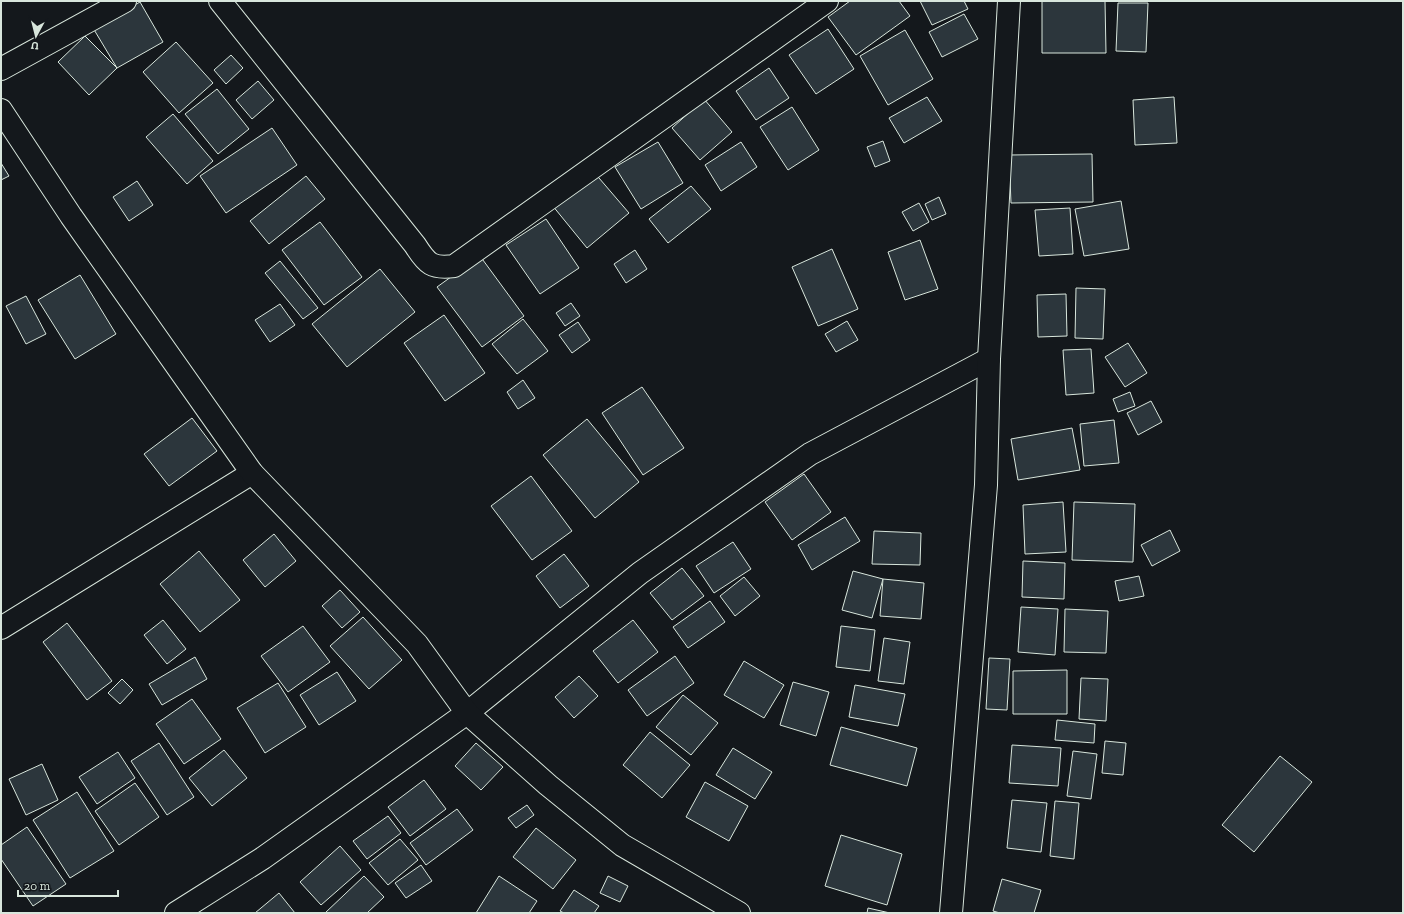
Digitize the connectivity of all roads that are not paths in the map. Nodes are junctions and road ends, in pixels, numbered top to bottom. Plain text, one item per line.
1 (125, 1) edge
2 (220, 1) edge
3 (827, 1) edge
4 (1009, 1) edge
5 (1, 69) edge
6 (1, 110) edge
7 (989, 359) junction
8 (252, 473) junction
9 (1, 628) edge
10 (467, 713) junction
11 (176, 913) edge
12 (739, 913) edge
13 (951, 913) edge

1 - 5 street
2 - 3 street
4 - 7 street
6 - 8 street
7 - 10 street
7 - 13 street
8 - 9 street
8 - 10 street
10 - 11 street
10 - 12 street

